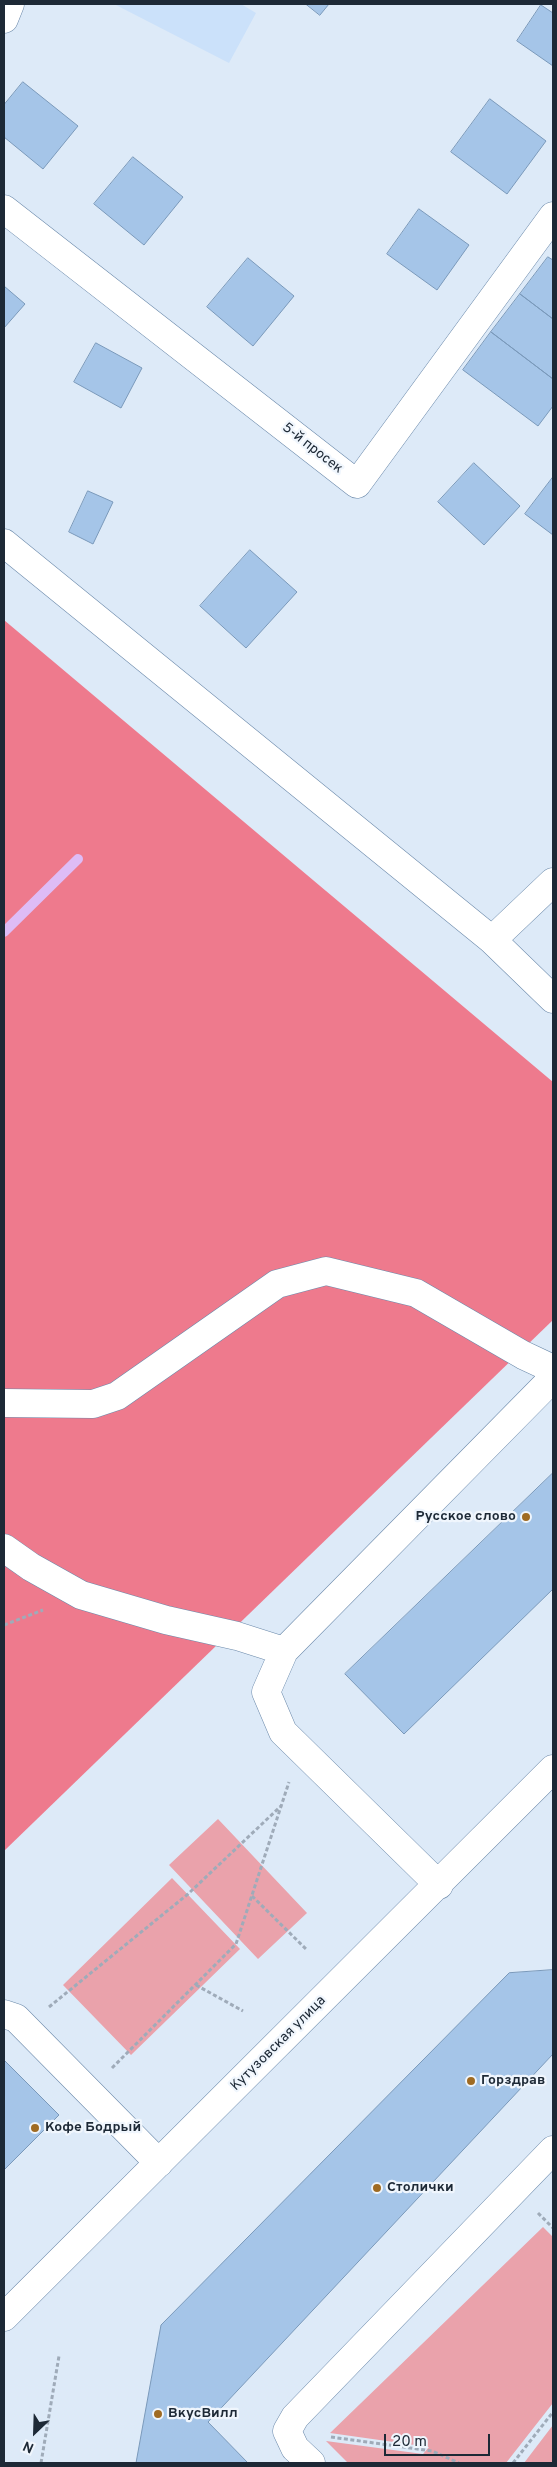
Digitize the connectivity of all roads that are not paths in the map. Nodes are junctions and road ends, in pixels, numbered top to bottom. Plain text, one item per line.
1 (10, 4) edge
2 (4, 19) edge
3 (4, 209) edge
4 (553, 216) edge
5 (4, 543) edge
6 (553, 882) edge
7 (492, 940) junction
8 (553, 999) edge
9 (553, 1369) edge
10 (553, 1378) edge
11 (4, 1403) edge
12 (4, 1548) edge
13 (284, 1651) junction
14 (552, 1774) edge
15 (439, 1885) junction
16 (4, 2014) edge
17 (553, 2150) edge
18 (159, 2163) junction
19 (4, 2317) edge
20 (311, 2463) edge

1 - 2 street
3 - 4 street, 5-й просек
5 - 7 street
6 - 7 street
7 - 8 street
9 - 11 street
10 - 13 street
12 - 13 street
13 - 15 street
14 - 15 street, Кутузовская улица
15 - 18 street, Кутузовская улица
16 - 18 street
17 - 20 street
18 - 19 street, Кутузовская улица

